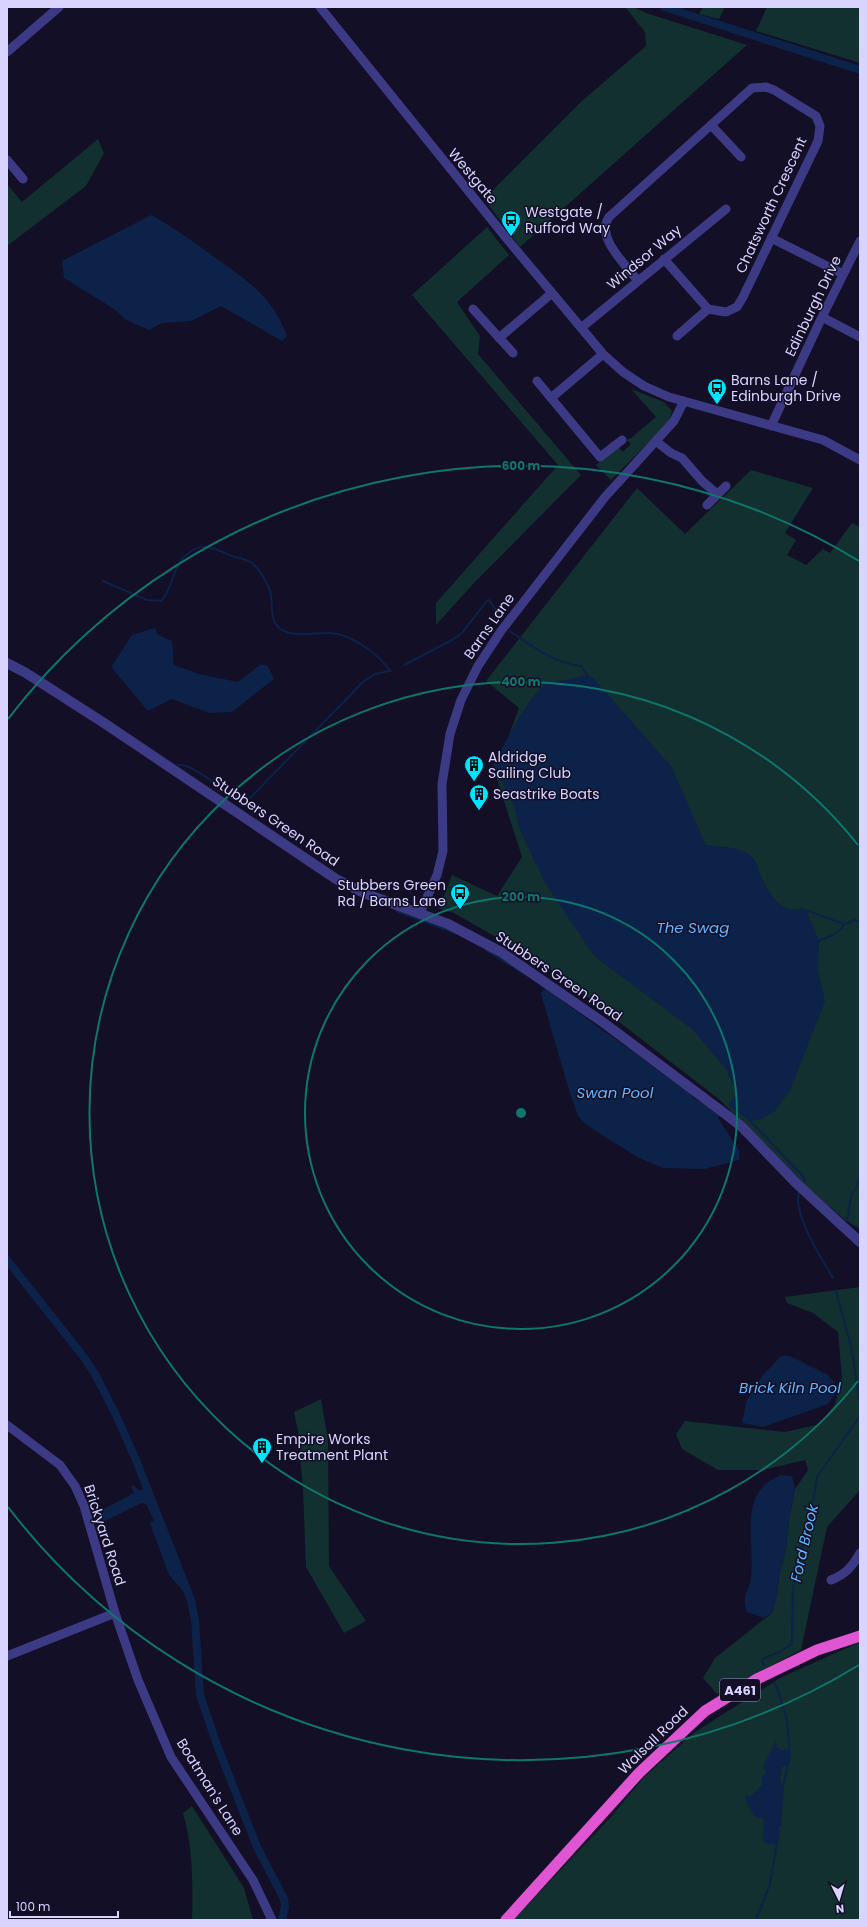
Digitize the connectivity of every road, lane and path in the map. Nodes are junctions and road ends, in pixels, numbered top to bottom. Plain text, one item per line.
1 (59, 7) edge
2 (320, 7) edge
3 (7, 52) edge
4 (711, 125) junction
5 (741, 157) dead end
6 (7, 160) edge
7 (23, 179) dead end
8 (726, 209) dead end
9 (771, 238) junction
10 (860, 241) edge
11 (664, 259) junction
12 (843, 274) junction
13 (638, 281) junction
14 (552, 293) junction
15 (473, 309) dead end
16 (708, 309) junction
17 (822, 317) junction
18 (581, 328) junction
19 (678, 337) dead end
20 (860, 337) edge
21 (499, 338) junction
22 (513, 353) dead end
23 (603, 354) junction
24 (537, 381) dead end
25 (551, 398) junction
26 (684, 401) junction
27 (771, 426) junction
28 (622, 440) dead end
29 (657, 442) junction
30 (860, 460) edge
31 (726, 486) dead end
32 (717, 494) junction
33 (707, 505) dead end
34 (7, 663) edge
35 (420, 913) junction
36 (859, 1239) edge
37 (7, 1425) edge
38 (859, 1555) edge
39 (830, 1580) dead end
40 (115, 1613) junction
41 (860, 1636) edge
42 (7, 1656) edge
43 (138, 1680) joint
44 (272, 1920) edge
45 (506, 1920) edge

1 - 3 street
2 - 14 street, Westgate
4 - 5 street
4 - 9 street, Chatsworth Crescent
4 - 13 street, Chatsworth Crescent
6 - 7 street
8 - 11 street, Windsor Way
9 - 12 street
9 - 16 street, Chatsworth Crescent
10 - 12 street, Edinburgh Drive
11 - 13 street, Windsor Way
11 - 16 street
12 - 17 street, Edinburgh Drive
13 - 18 street, Windsor Way
14 - 18 street, Westgate
14 - 21 street
15 - 21 street
16 - 19 street
17 - 20 street
17 - 27 street, Edinburgh Drive
18 - 23 street, Westgate
21 - 22 street
23 - 25 street
23 - 26 street, Westgate
24 - 25 street
25 - 28 street
26 - 27 street
26 - 29 street, Barns Lane
27 - 30 street
29 - 32 street
29 - 35 street, Barns Lane
31 - 32 street
32 - 33 street
34 - 35 street, Stubbers Green Road
35 - 36 street, Stubbers Green Road
37 - 40 street, Brickyard Road
38 - 39 street
40 - 42 street
40 - 43 street, Brickyard Road
41 - 45 highway, Walsall Road / A461
43 - 44 street, Boatman's Lane

